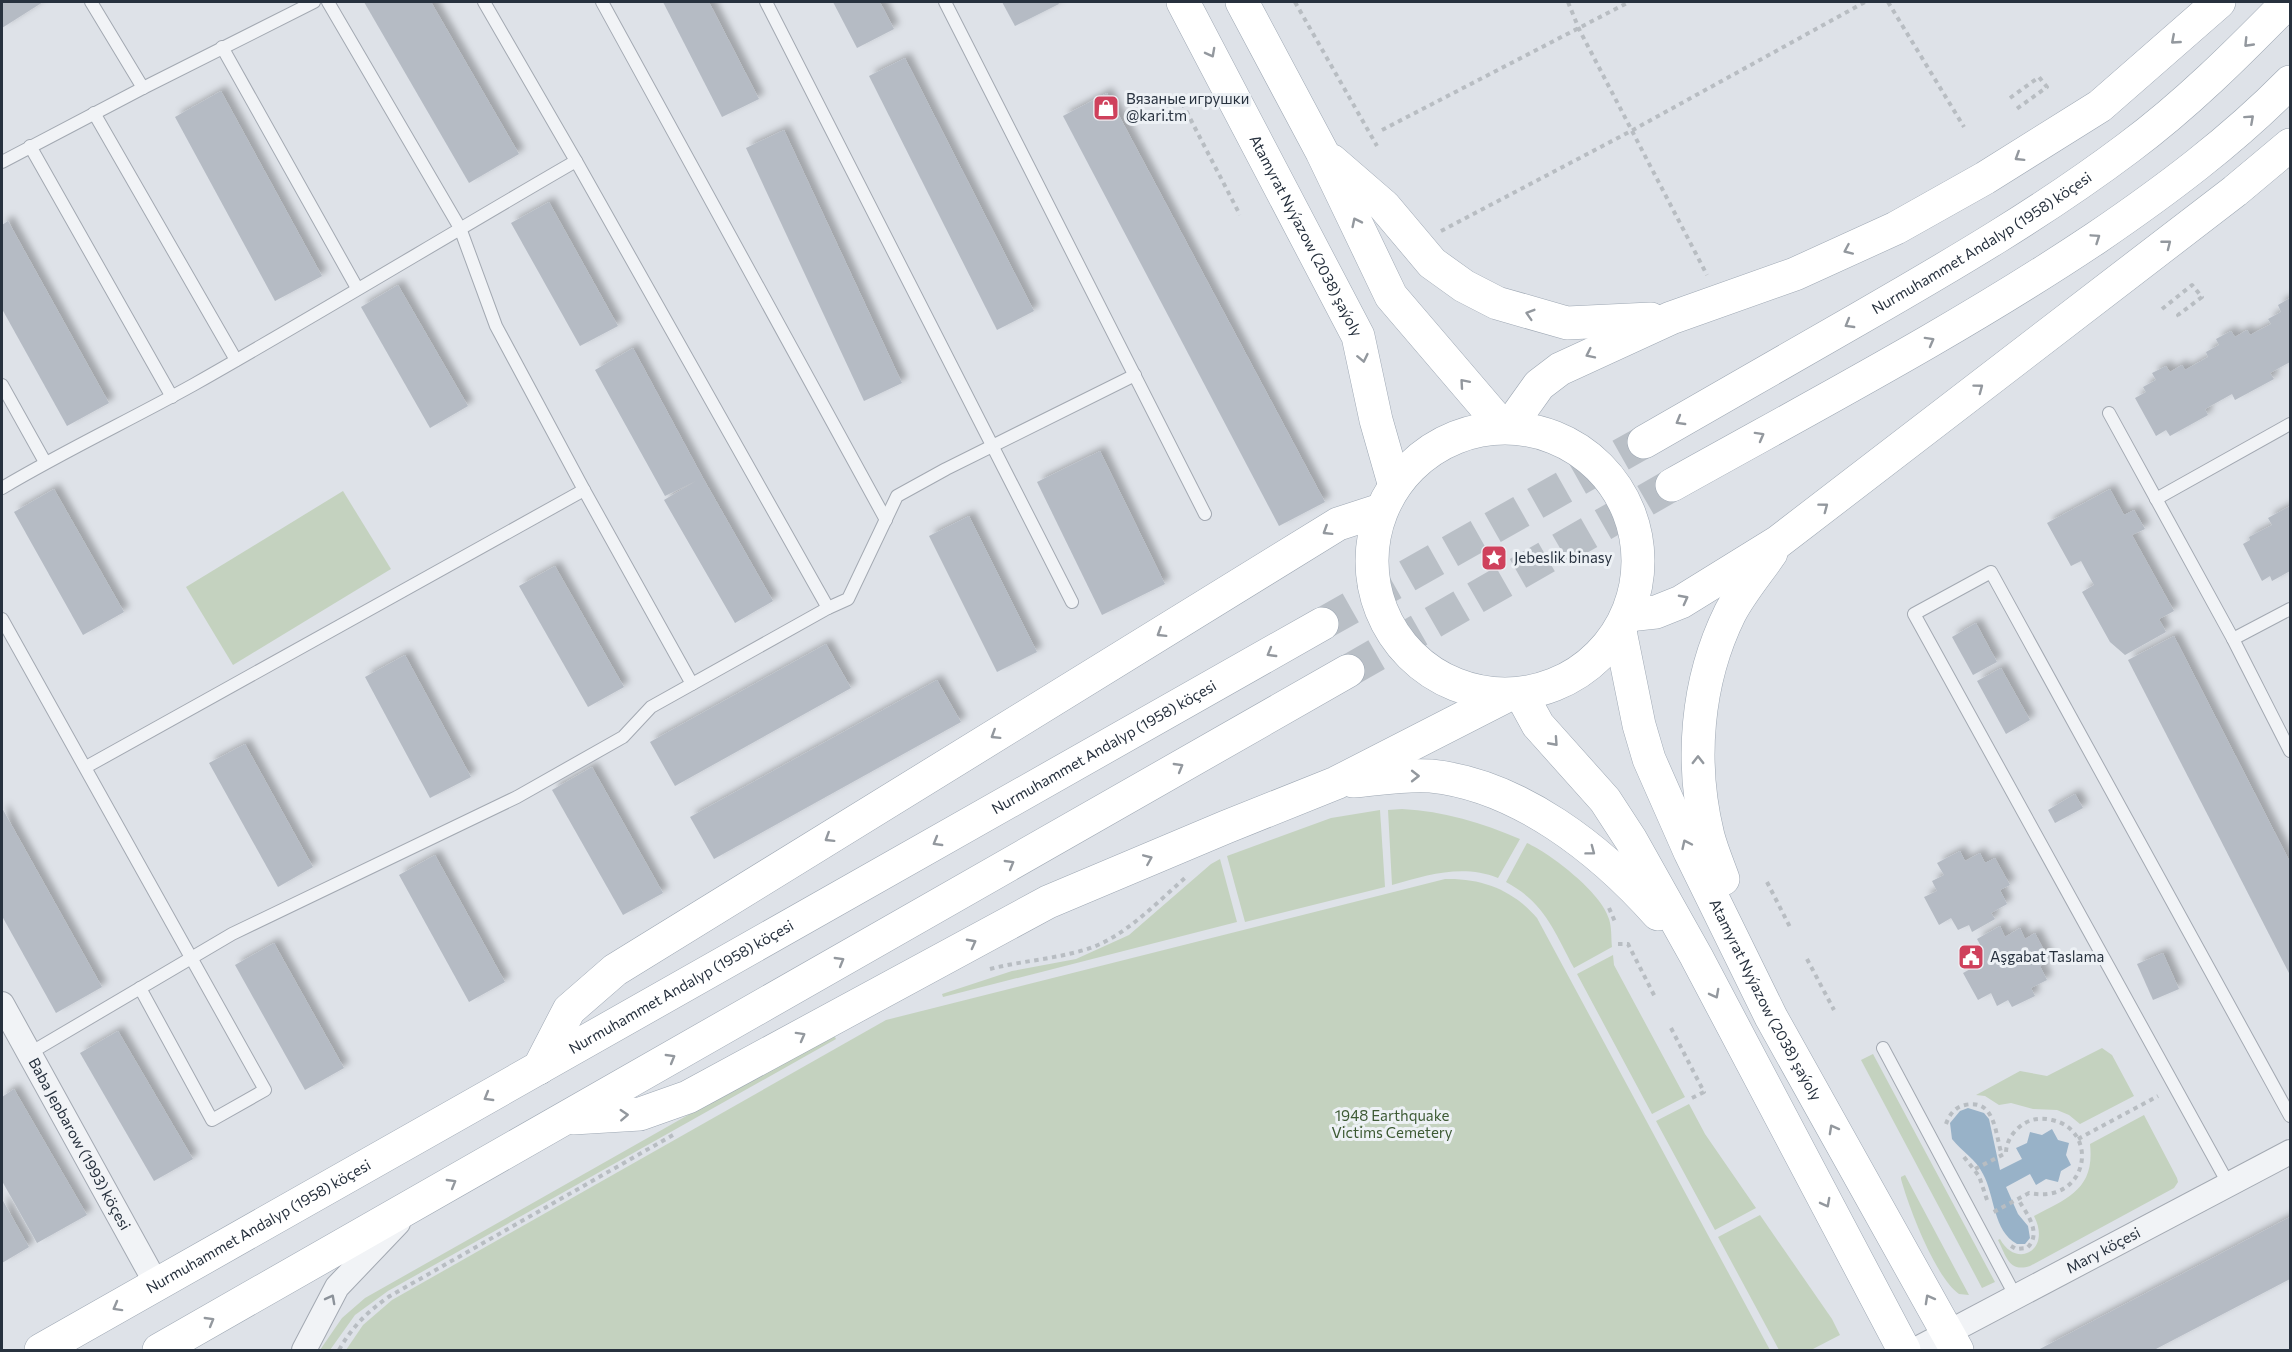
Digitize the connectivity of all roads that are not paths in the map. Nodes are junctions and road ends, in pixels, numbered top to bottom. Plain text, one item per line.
1 (91, 2) edge
2 (314, 2) edge
3 (328, 2) edge
4 (484, 2) edge
5 (602, 2) edge
6 (766, 2) edge
7 (945, 2) edge
8 (1184, 2) edge
9 (1242, 2) edge
10 (2219, 2) edge
11 (2289, 2) edge
12 (222, 47) junction
13 (2290, 82) edge
14 (143, 88) junction
15 (94, 113) junction
16 (2290, 145) edge
17 (30, 146) junction
18 (1322, 152) junction
19 (576, 161) junction
20 (2, 162) edge
21 (460, 228) junction
22 (357, 288) junction
23 (1671, 318) junction
24 (236, 360) junction
25 (1135, 375) junction
26 (2, 385) edge
27 (171, 397) junction
28 (2109, 413) dead end
29 (2290, 424) edge
30 (1506, 427) junction
31 (1644, 442) tunnel mouth
32 (993, 446) junction
33 (45, 462) junction
34 (1672, 485) tunnel mouth
35 (2, 488) edge
36 (584, 490) junction
37 (1388, 496) junction
38 (2156, 499) junction
39 (1204, 514) dead end
40 (886, 519) junction
41 (1778, 542) junction
42 (1072, 602) dead end
43 (828, 608) junction
44 (2290, 609) edge
45 (2, 619) edge
46 (1624, 623) junction
47 (1322, 624) tunnel mouth
48 (2234, 639) junction
49 (1348, 671) tunnel mouth
50 (692, 684) junction
51 (1514, 694) junction
52 (2290, 751) edge
53 (86, 767) junction
54 (1336, 783) junction
55 (1696, 956) junction
56 (191, 958) junction
57 (140, 988) junction
58 (2, 1004) edge
59 (1771, 1017) junction
60 (1883, 1048) dead end
61 (30, 1053) junction
62 (539, 1068) junction
63 (2290, 1116) edge
64 (566, 1118) junction
65 (2290, 1152) edge
66 (2229, 1185) junction
67 (422, 1200) junction
68 (157, 1285) junction
69 (2016, 1297) junction
70 (1953, 1342) edge
71 (41, 1350) edge
72 (159, 1350) edge
73 (304, 1350) edge
74 (1904, 1350) edge
75 (1915, 1350) edge

1 - 14 lane
2 - 12 lane
3 - 21 lane
4 - 19 lane
5 - 40 lane
6 - 32 lane
7 - 25 lane
8 -> 37 main road, Atamyrat Nyýazow (2038) şaýoly
9 - 18 main road
10 -> 23 main road
11 -> 31 main road, Nurmuhammet Andalyp (1958) köçesi
12 - 14 lane
12 - 22 lane
34 -> 13 main road
14 - 15 lane
15 - 17 lane
15 - 24 lane
41 -> 16 main road
17 - 20 lane
17 - 27 lane
23 -> 18 main road
30 -> 18 main road
19 - 21 lane
19 - 43 lane
21 - 22 lane
21 - 36 lane
22 - 24 lane
23 -> 30 main road
24 - 27 lane
25 - 32 lane
25 - 39 lane
26 - 33 lane
27 - 33 lane
28 - 38 lane
29 - 38 lane
30 - 37 main road
30 - 46 main road
32 - 40 lane
32 - 42 lane
33 - 35 lane
36 - 50 lane
36 - 53 lane
37 - 51 main road
37 -> 62 main road
38 - 48 lane
40 - 43 lane
46 -> 41 main road
59 -> 41 main road
43 - 50 lane
44 - 48 lane
45 - 53 lane
46 - 51 main road
59 -> 46 main road, Atamyrat Nyýazow (2038) şaýoly
47 -> 62 main road, Nurmuhammet Andalyp (1958) köçesi
48 - 52 lane
64 -> 49 main road
50 - 56 lane
51 - 54 main road
51 -> 55 main road
53 - 56 lane
54 -> 55 main road
64 -> 54 main road
55 -> 74 main road
56 - 57 lane
56 - 57 lane
57 - 61 lane
58 - 61 street, Baba Jepbarow (1993) köçesi
70 -> 59 main road, Atamyrat Nyýazow (2038) şaýoly
60 - 69 lane
61 - 68 street, Baba Jepbarow (1993) köçesi
62 -> 68 main road, Nurmuhammet Andalyp (1958) köçesi
63 - 66 lane
67 -> 64 main road
65 - 66 street, Mary köçesi
66 - 69 street, Mary köçesi
72 -> 67 main road
73 -> 67 street
68 -> 71 main road, Nurmuhammet Andalyp (1958) köçesi
69 - 70 street, Mary köçesi
70 - 75 street, Mary köçesi

